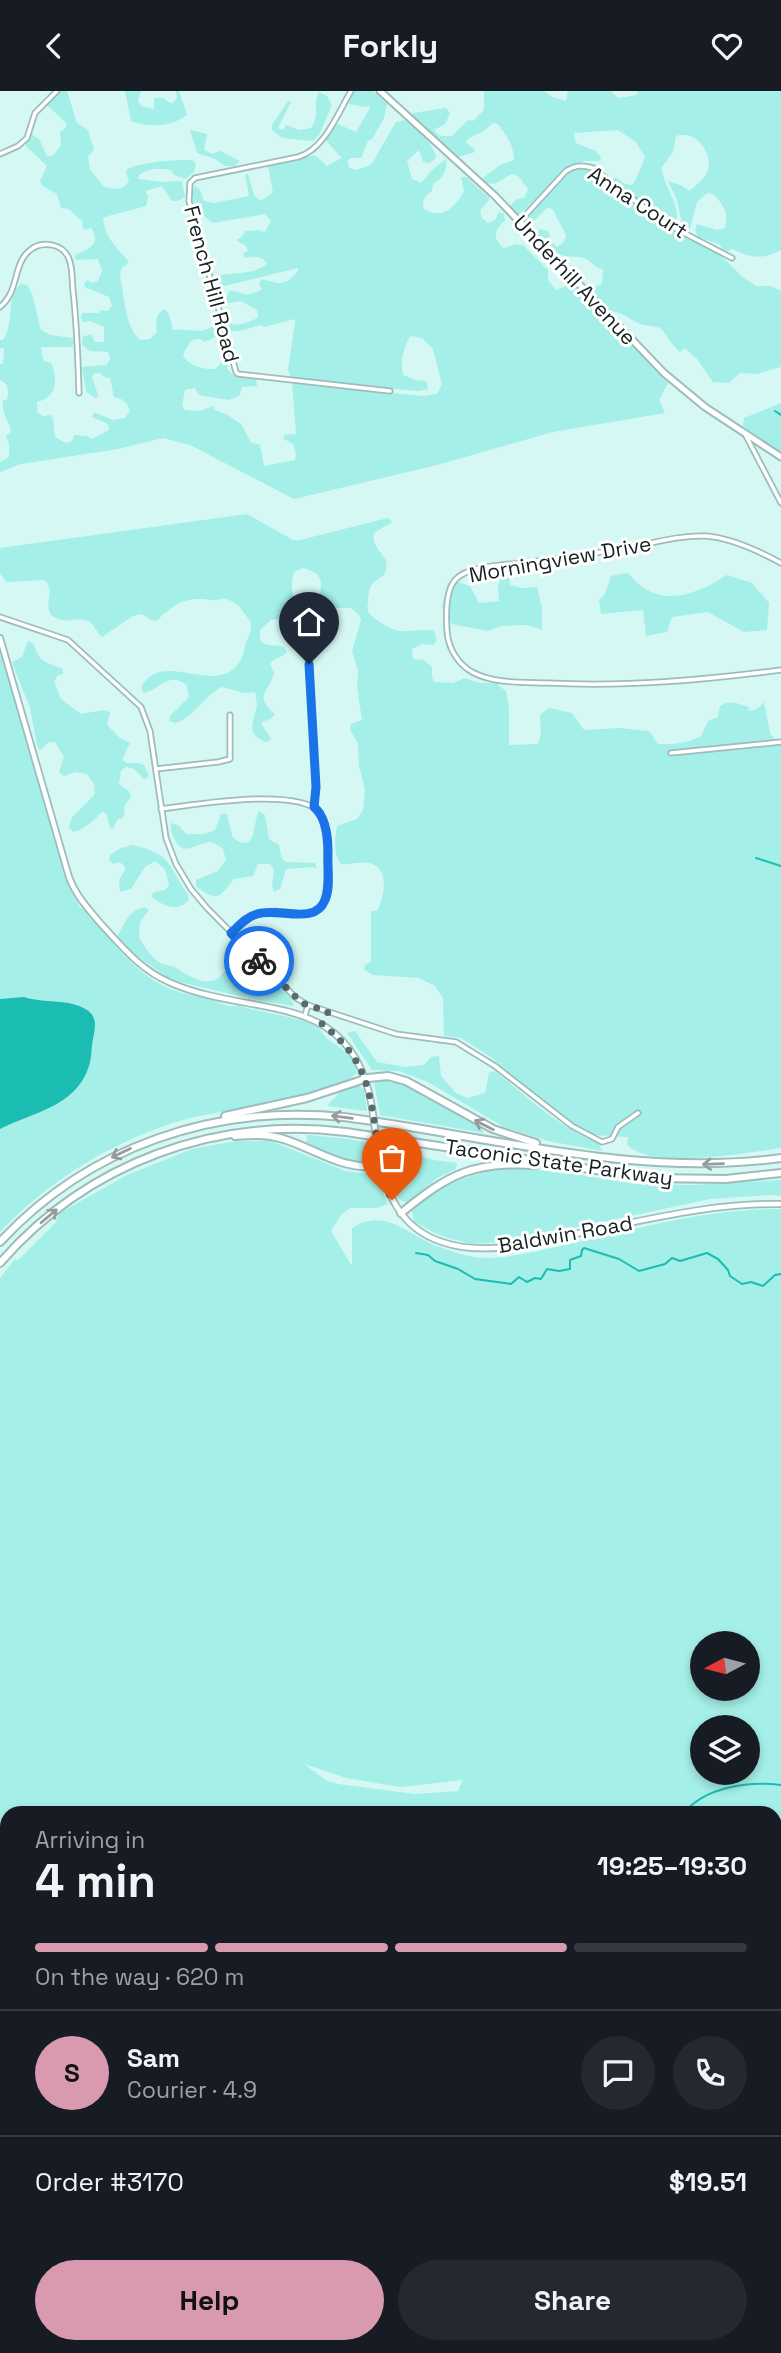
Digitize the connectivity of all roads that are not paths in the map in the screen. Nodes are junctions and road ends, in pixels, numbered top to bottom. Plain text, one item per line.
1 (57, 91) edge
2 (351, 91) edge
3 (380, 91) edge
4 (0, 154) edge
5 (520, 221) junction
6 (732, 258) dead end
7 (0, 307) edge
8 (390, 391) dead end
9 (79, 393) dead end
10 (744, 433) junction
11 (781, 457) edge
12 (781, 503) edge
13 (781, 563) edge
14 (0, 617) edge
15 (0, 638) edge
16 (308, 642) dead end
17 (781, 670) edge
18 (230, 715) dead end
19 (781, 742) edge
20 (671, 753) dead end
21 (156, 769) junction
22 (314, 807) junction
23 (161, 809) junction
24 (231, 933) junction
25 (308, 1005) junction
26 (305, 1015) junction
27 (366, 1078) junction
28 (638, 1113) dead end
29 (176, 1131) junction
30 (209, 1137) junction
31 (572, 1153) junction
32 (781, 1158) edge
33 (381, 1166) junction
34 (573, 1167) junction
35 (781, 1173) edge
36 (781, 1204) edge
37 (401, 1213) junction
38 (0, 1242) edge
39 (0, 1263) edge

1 - 4 street
2 - 8 street, French Hill Road
3 - 5 main road, Underhill Avenue
5 - 6 street, Anna Court
5 - 10 main road, Underhill Avenue
7 - 9 street
10 - 11 main road, Underhill Avenue
10 - 12 street
13 - 17 street, Morningview Drive
14 - 21 street
15 - 26 street, Baldwin Road
16 - 22 street
18 - 21 street
19 - 20 street
21 - 23 street
22 - 23 street
22 - 24 street
23 - 24 street
24 - 25 street
25 - 26 street
25 - 28 street
26 - 27 street, Baldwin Road
27 - 29 highway
31 -> 27 highway
27 - 33 street, Baldwin Road, bridge
31 -> 29 highway, Taconic State Parkway
29 -> 38 highway, Taconic State Parkway
30 - 33 highway
30 - 34 highway, Taconic State Parkway
39 -> 30 highway, Taconic State Parkway
32 -> 31 highway, Taconic State Parkway
33 - 37 street, Baldwin Road
34 - 35 highway, Taconic State Parkway
34 - 37 highway
36 - 37 street, Baldwin Road

